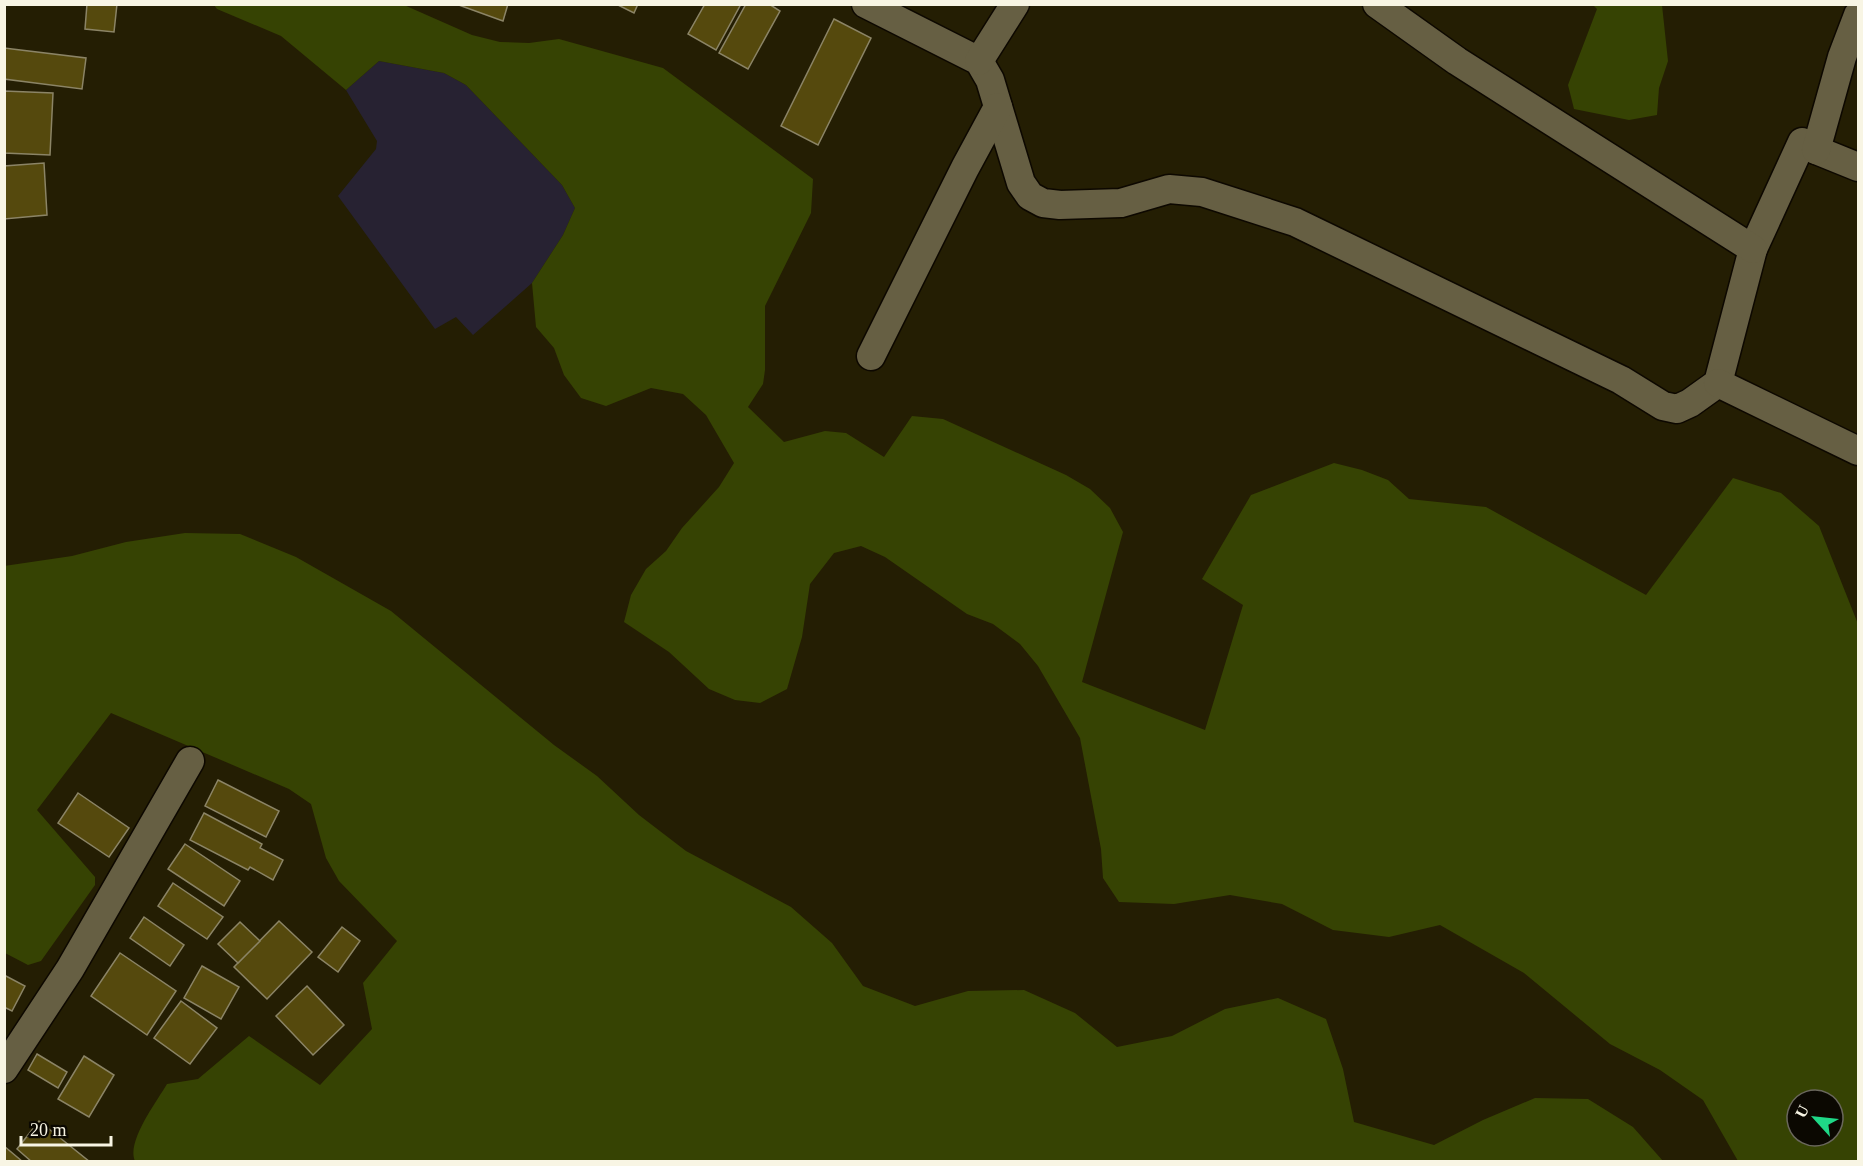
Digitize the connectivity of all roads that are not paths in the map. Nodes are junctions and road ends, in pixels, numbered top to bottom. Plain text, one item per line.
1 (866, 4) edge
2 (1015, 4) edge
3 (1377, 4) edge
4 (1858, 15) edge
5 (979, 61) junction
6 (998, 107) junction
7 (1816, 150) junction
8 (1858, 167) edge
9 (1753, 249) junction
10 (871, 356) dead end
11 (1718, 383) junction
12 (1858, 451) edge
13 (190, 761) dead end
14 (4, 1068) edge

1 - 5 street
2 - 5 street
3 - 9 street
4 - 7 street
5 - 6 street
6 - 10 street
6 - 11 street
7 - 8 street
7 - 9 street
9 - 11 street
11 - 12 street
13 - 14 street

